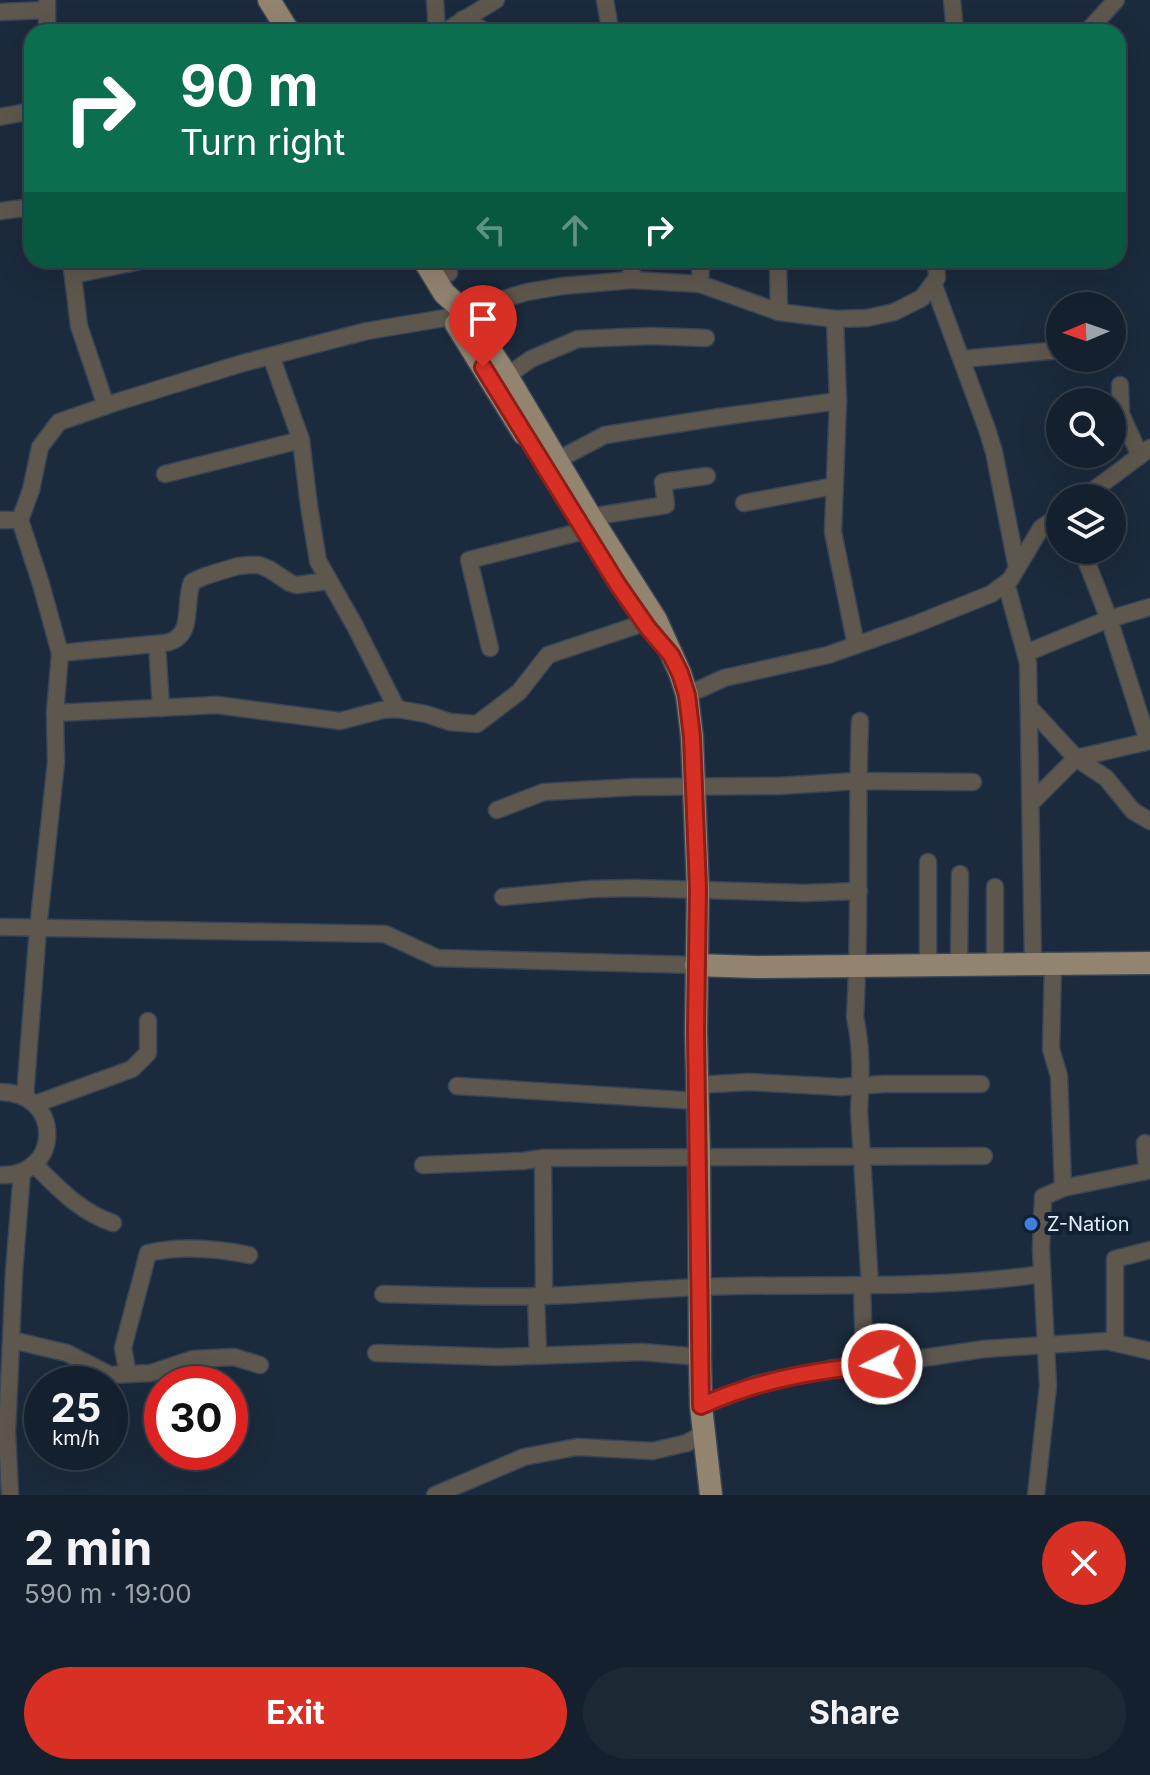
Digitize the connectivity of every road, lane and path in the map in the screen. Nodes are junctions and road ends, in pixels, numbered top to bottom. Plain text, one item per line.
1 (269, 0) edge
2 (435, 0) edge
3 (496, 0) edge
4 (605, 0) edge
5 (952, 0) edge
6 (1116, 0) edge
7 (47, 5) edge
8 (0, 12) edge
9 (463, 19) junction
10 (609, 23) dead end
11 (284, 24) edge
12 (439, 24) edge
13 (454, 24) edge
14 (472, 24) edge
15 (954, 24) edge
16 (1094, 24) edge
17 (24, 112) edge
18 (0, 117) edge
19 (24, 208) edge
20 (0, 211) edge
21 (72, 268) edge
22 (631, 268) edge
23 (701, 268) edge
24 (778, 268) edge
25 (936, 268) edge
26 (447, 275) edge
27 (632, 280) junction
28 (933, 283) junction
29 (700, 284) junction
30 (779, 312) junction
31 (459, 315) junction
32 (835, 319) junction
33 (706, 338) dead end
34 (1046, 351) edge
35 (271, 356) junction
36 (962, 359) junction
37 (500, 380) junction
38 (1120, 385) dead end
39 (838, 401) junction
40 (106, 406) junction
41 (301, 440) junction
42 (1145, 452) edge
43 (550, 464) junction
44 (165, 474) dead end
45 (707, 476) dead end
46 (1102, 484) edge
47 (834, 486) junction
48 (744, 503) dead end
49 (0, 520) edge
50 (20, 520) junction
51 (584, 522) junction
52 (1046, 525) edge
53 (1087, 564) edge
54 (1017, 568) junction
55 (329, 581) junction
56 (1006, 583) junction
57 (1150, 607) edge
58 (1109, 619) junction
59 (644, 623) junction
60 (157, 644) junction
61 (856, 645) junction
62 (490, 648) dead end
63 (60, 653) junction
64 (1026, 653) junction
65 (671, 655) junction
66 (687, 695) junction
67 (1029, 707) junction
68 (161, 708) junction
69 (397, 709) junction
70 (55, 713) junction
71 (860, 721) dead end
72 (1149, 741) edge
73 (1076, 758) junction
74 (857, 781) junction
75 (973, 782) dead end
76 (693, 787) junction
77 (1031, 803) junction
78 (497, 810) dead end
79 (1150, 821) edge
80 (928, 862) dead end
81 (960, 874) dead end
82 (995, 887) dead end
83 (698, 889) junction
84 (859, 891) junction
85 (503, 897) dead end
86 (0, 927) edge
87 (38, 929) junction
88 (1150, 963) edge
89 (928, 964) junction
90 (959, 964) junction
91 (995, 964) junction
92 (696, 965) junction
93 (857, 965) junction
94 (1043, 965) junction
95 (148, 1021) dead end
96 (981, 1084) dead end
97 (861, 1085) junction
98 (457, 1086) dead end
99 (0, 1092) edge
100 (697, 1093) junction
101 (30, 1100) junction
102 (1145, 1143) dead end
103 (861, 1156) junction
104 (984, 1156) dead end
105 (699, 1157) junction
106 (543, 1158) junction
107 (423, 1165) dead end
108 (28, 1168) junction
109 (0, 1175) edge
110 (1063, 1188) junction
111 (113, 1223) dead end
112 (1150, 1250) edge
113 (249, 1255) dead end
114 (1042, 1274) junction
115 (866, 1285) junction
116 (700, 1287) junction
117 (383, 1294) dead end
118 (540, 1296) junction
119 (12, 1340) junction
120 (1115, 1343) junction
121 (1046, 1344) junction
122 (1150, 1351) edge
123 (376, 1353) dead end
124 (538, 1355) junction
125 (700, 1357) junction
126 (864, 1357) dead end
127 (260, 1365) dead end
128 (92, 1366) edge
129 (126, 1366) edge
130 (128, 1374) edge
131 (5, 1380) edge
132 (701, 1406) junction
133 (704, 1433) junction
134 (463, 1489) edge
135 (10, 1495) edge
136 (435, 1495) edge
137 (711, 1495) edge
138 (1036, 1495) edge

1 - 11 main road
2 - 12 street
3 - 9 street
4 - 10 street
5 - 15 street
6 - 16 street
7 - 8 street
9 - 13 street
9 - 14 street
17 - 18 street
19 - 20 street
21 - 40 street
22 - 27 street
23 - 29 street
24 - 30 street
25 - 28 street
26 - 31 main road
27 - 29 street
27 - 31 street
28 - 32 street
28 - 36 street
29 - 30 street
30 - 32 street
31 - 35 street
31 - 37 main road
32 - 39 street
33 - 37 street
34 - 36 street
35 - 40 street
35 - 41 street
36 - 54 street
37 - 43 main road
38 - 42 street
39 - 43 street
39 - 47 street
40 - 50 street
41 - 44 street
41 - 55 street
42 - 46 street
43 - 51 main road
45 - 51 street
47 - 48 street
47 - 61 street
49 - 50 street
50 - 63 street
51 - 59 main road
51 - 62 street
51 - 65 main road
52 - 54 street
53 - 58 street
54 - 56 street
55 - 60 street
55 - 69 street
56 - 61 street
56 - 64 street
57 - 58 street
58 - 64 street
58 - 72 street
59 - 65 main road
59 - 69 street
60 - 63 street
60 - 68 street
61 - 66 street
63 - 70 street
64 - 67 street
65 - 66 main road
66 - 76 main road
67 - 73 street
67 - 77 street
68 - 69 street
68 - 70 street
70 - 87 street
71 - 74 street
72 - 73 street
73 - 77 street
73 - 79 street
74 - 75 street
74 - 76 street
74 - 84 street
76 - 78 street
76 - 83 main road
77 - 94 street
80 - 89 street
81 - 90 street
82 - 91 street
83 - 84 street
83 - 85 street
83 - 92 main road
84 - 93 street
86 - 87 street
87 - 92 street
87 - 101 street
88 - 94 main road
89 - 90 main road
89 - 93 main road
90 - 91 main road
91 - 94 main road
92 - 93 main road
92 - 100 main road
93 - 97 street
94 - 110 street
95 - 101 street
96 - 97 street
97 - 100 street
97 - 103 street
98 - 100 street
99 - 101 street
100 - 105 main road
101 - 108 street
102 - 110 street
103 - 104 street
103 - 105 street
103 - 115 street
105 - 106 street
105 - 116 main road
106 - 107 street
106 - 118 street
108 - 109 street
108 - 111 street
108 - 119 street
110 - 114 street
112 - 120 street
113 - 129 street
114 - 115 street
114 - 121 street
115 - 116 street
115 - 126 street
116 - 118 street
116 - 125 main road
117 - 118 street
118 - 124 street
119 - 128 street
119 - 131 street
120 - 121 street
120 - 122 street
121 - 132 street
121 - 138 street
123 - 124 street
124 - 125 street
125 - 132 main road
127 - 130 street
131 - 135 street
132 - 133 main road
133 - 134 street
133 - 137 main road
134 - 136 street

